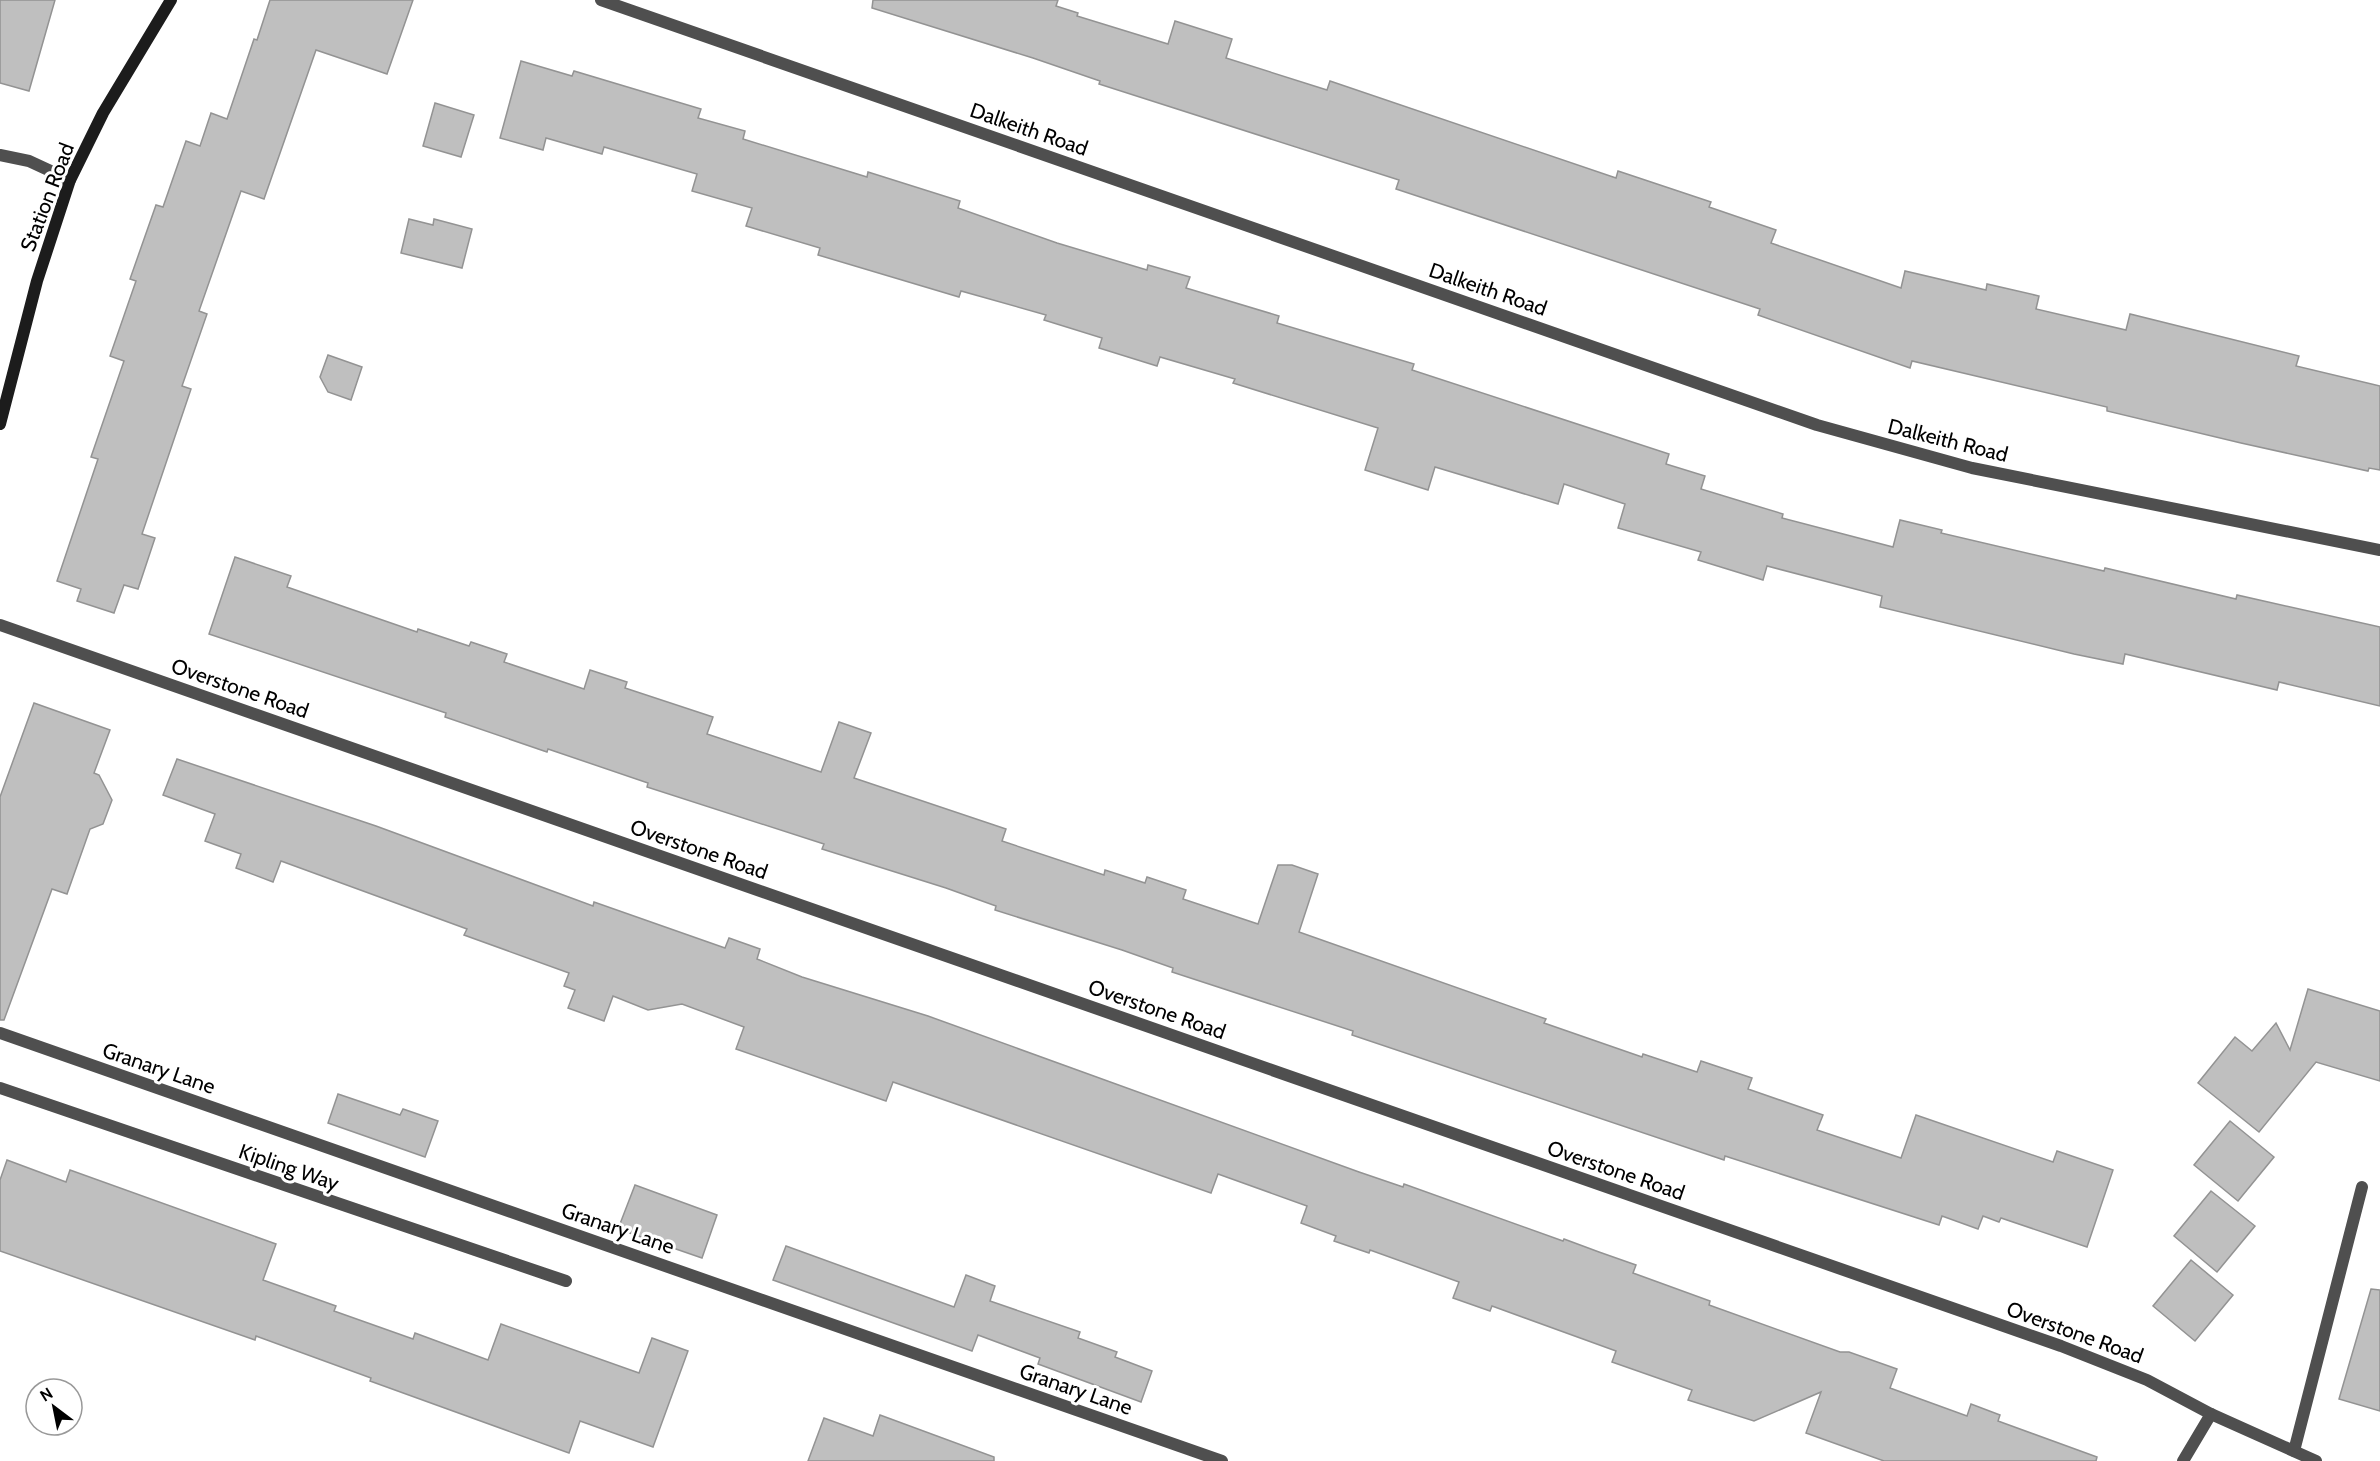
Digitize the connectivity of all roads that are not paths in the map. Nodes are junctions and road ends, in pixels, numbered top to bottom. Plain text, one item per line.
1 (171, 0) edge
2 (601, 0) edge
3 (0, 155) edge
4 (70, 180) junction
5 (0, 424) edge
6 (2380, 550) edge
7 (0, 625) edge
8 (0, 1033) edge
9 (0, 1088) edge
10 (2362, 1187) dead end
11 (566, 1281) dead end
12 (2211, 1413) junction
13 (2294, 1451) junction
14 (1222, 1461) edge
15 (2183, 1461) edge
16 (2316, 1461) edge

1 - 4 main road, Station Road
2 - 6 street, Dalkeith Road
3 - 4 street
4 - 5 main road, Station Road
7 - 12 street, Overstone Road
8 - 14 street, Granary Lane
9 - 11 street, Kipling Way
10 - 13 street
12 - 13 street, Overstone Road
12 - 15 street
13 - 16 street, Overstone Road

